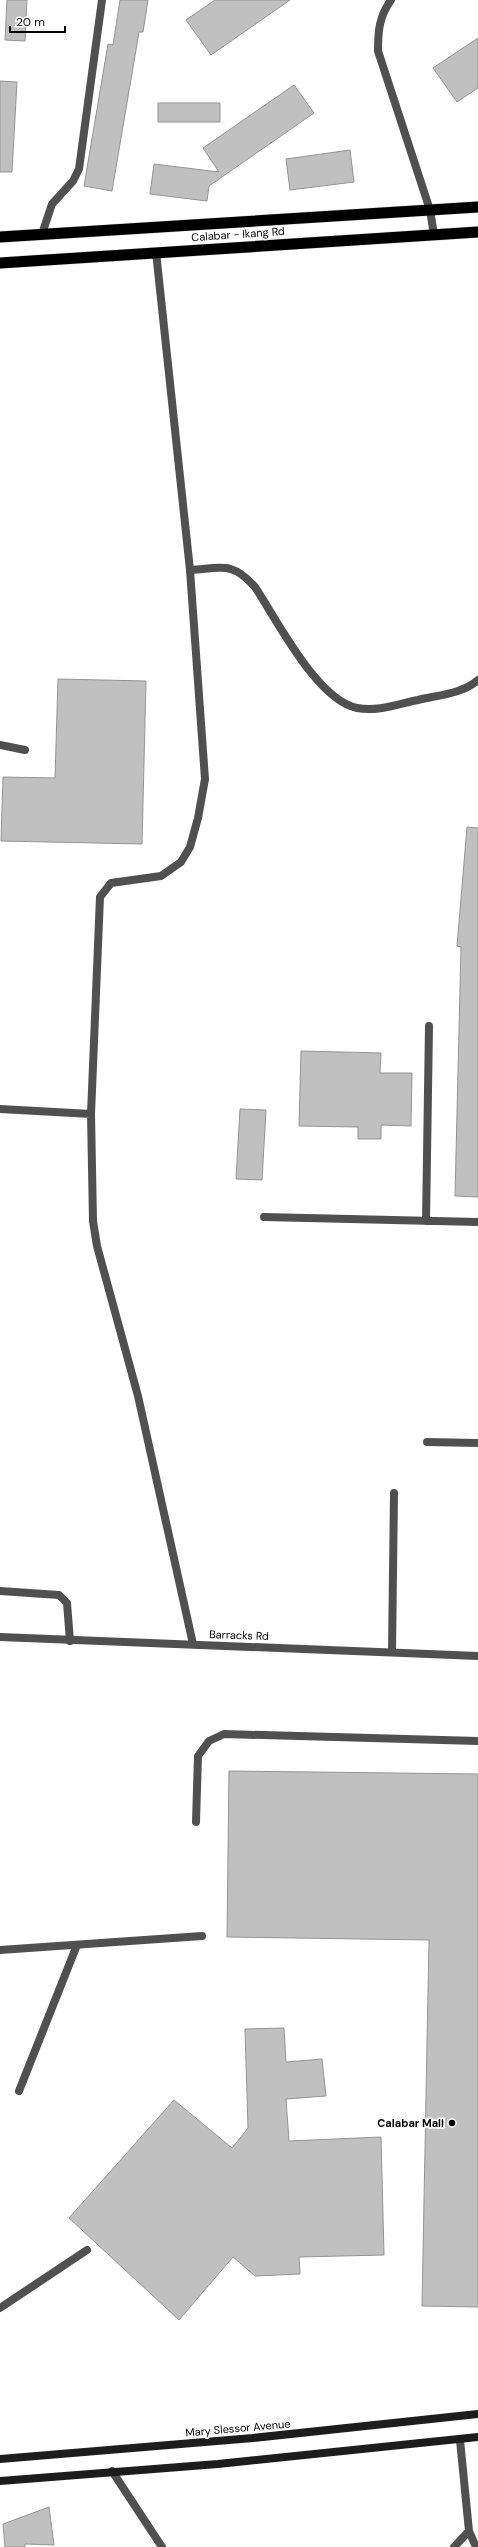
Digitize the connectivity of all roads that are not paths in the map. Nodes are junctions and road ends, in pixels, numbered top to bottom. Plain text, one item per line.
1 (102, 0) edge
2 (391, 0) edge
3 (478, 207) edge
4 (430, 210) junction
5 (478, 232) edge
6 (42, 234) junction
7 (434, 235) junction
8 (0, 237) edge
9 (156, 252) junction
10 (0, 263) edge
11 (190, 570) junction
12 (478, 680) edge
13 (0, 746) edge
14 (25, 750) dead end
15 (429, 1026) dead end
16 (0, 1109) edge
17 (91, 1114) junction
18 (264, 1217) dead end
19 (426, 1221) junction
20 (478, 1222) edge
21 (427, 1442) dead end
22 (478, 1443) edge
23 (394, 1493) dead end
24 (0, 1591) edge
25 (0, 1637) edge
26 (70, 1641) junction
27 (193, 1644) junction
28 (392, 1652) junction
29 (478, 1656) edge
30 (478, 1741) edge
31 (196, 1822) dead end
32 (202, 1936) dead end
33 (77, 1945) junction
34 (0, 1950) edge
35 (19, 2091) dead end
36 (88, 2250) dead end
37 (0, 2308) edge
38 (478, 2414) edge
39 (478, 2437) edge
40 (460, 2440) junction
41 (0, 2459) edge
42 (112, 2471) junction
43 (0, 2481) edge
44 (469, 2531) junction
45 (162, 2547) edge
46 (454, 2547) edge
47 (476, 2547) edge

1 - 6 street
2 - 4 street
3 - 4 highway, Calabar - Ikang Rd
4 - 6 highway, Calabar - Ikang Rd
4 - 7 street
5 - 7 highway, Calabar - Ikang Rd
6 - 8 highway, Calabar - Ikang Rd
7 - 9 highway, Calabar - Ikang Rd
9 - 10 highway, Calabar - Ikang Rd
9 - 11 street
11 - 12 street
11 - 17 street
13 - 14 street
15 - 19 street
16 - 17 street
17 - 27 street
18 - 19 street
19 - 20 street
21 - 22 street
23 - 28 street
24 - 26 street
25 - 26 street, Barracks Rd
26 - 27 street, Barracks Rd
27 - 28 street, Barracks Rd
28 - 29 street, Barracks Rd
30 - 31 street
32 - 33 street
33 - 34 street
33 - 35 street
36 - 37 street
38 - 41 main road, Mary Slessor Avenue
39 - 40 main road
40 - 42 main road
40 - 44 street
42 - 43 main road
42 - 45 street
44 - 46 street
44 - 47 street

